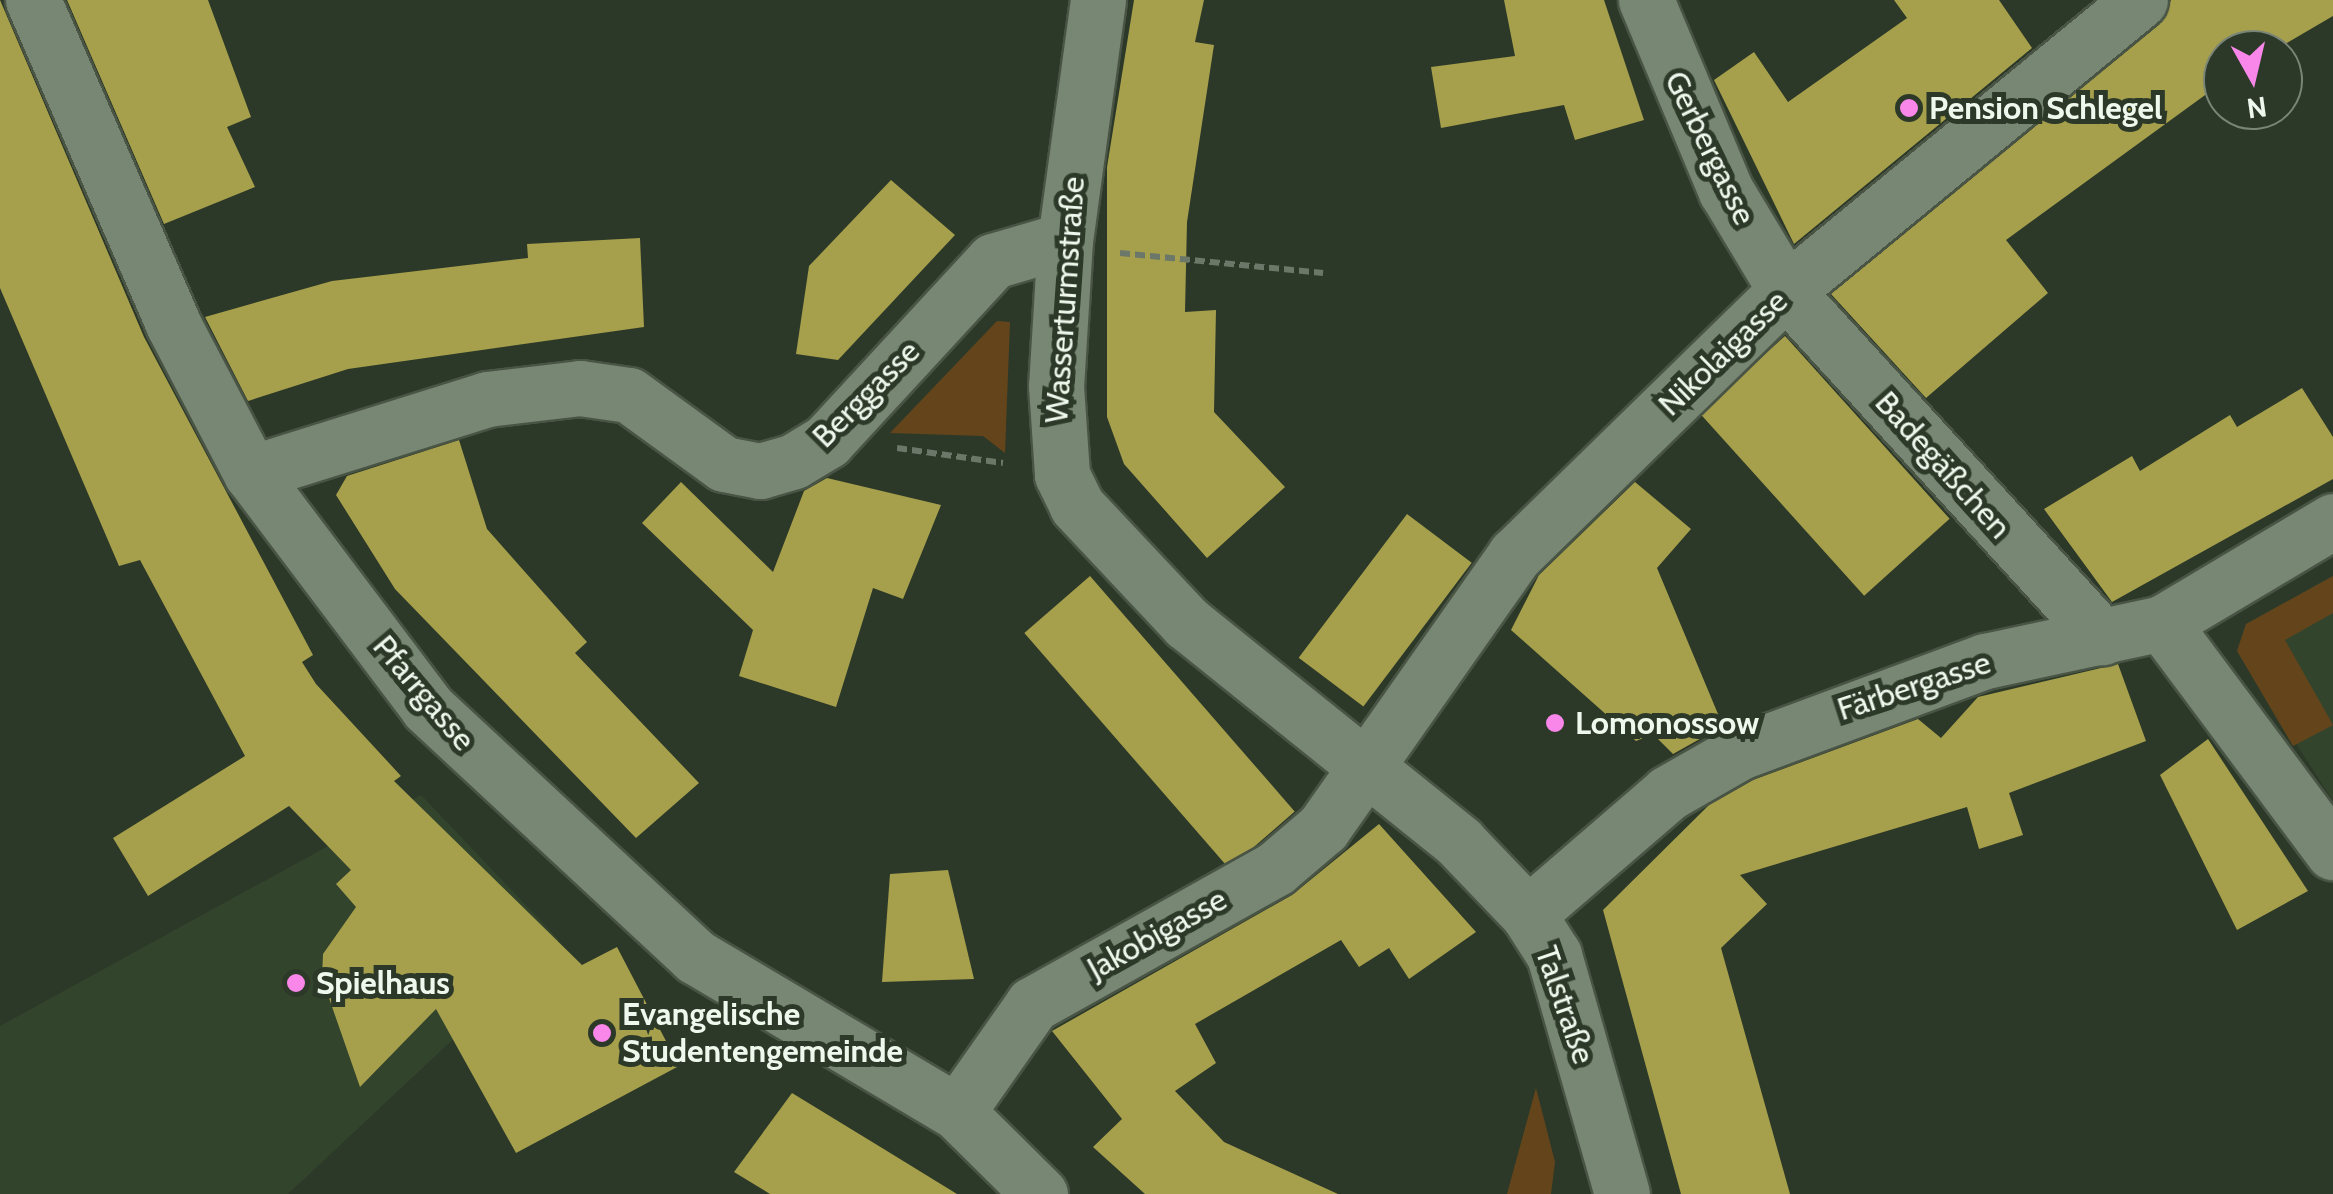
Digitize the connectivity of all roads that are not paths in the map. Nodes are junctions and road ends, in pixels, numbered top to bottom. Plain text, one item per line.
1 (33, 0) edge
2 (1098, 0) edge
3 (1646, 0) edge
4 (2140, 0) edge
5 (1084, 246) junction
6 (1786, 291) junction
7 (251, 474) junction
8 (2333, 521) edge
9 (2162, 623) junction
10 (2102, 637) junction
11 (1368, 766) junction
12 (2333, 852) edge
13 (1528, 914) junction
14 (957, 1112) junction
15 (1034, 1192) edge
16 (1622, 1194) edge

1 - 7 street, Pfarrgasse
2 - 5 street, Wasserturmstraße
3 - 6 street, Gerbergasse
4 - 6 street, Nikolaigasse
5 - 7 street, Berggasse
5 - 11 street, Wasserturmstraße
6 - 10 street, Badegäßchen
6 - 11 street, Nikolaigasse
7 - 14 street, Pfarrgasse
8 - 9 street, Färbergasse
9 - 10 street, Färbergasse
9 - 12 street
10 - 13 street, Färbergasse
11 - 13 street, Talstraße
11 - 14 street, Jakobigasse
13 - 16 street, Talstraße
14 - 15 street, Pfarrgasse

